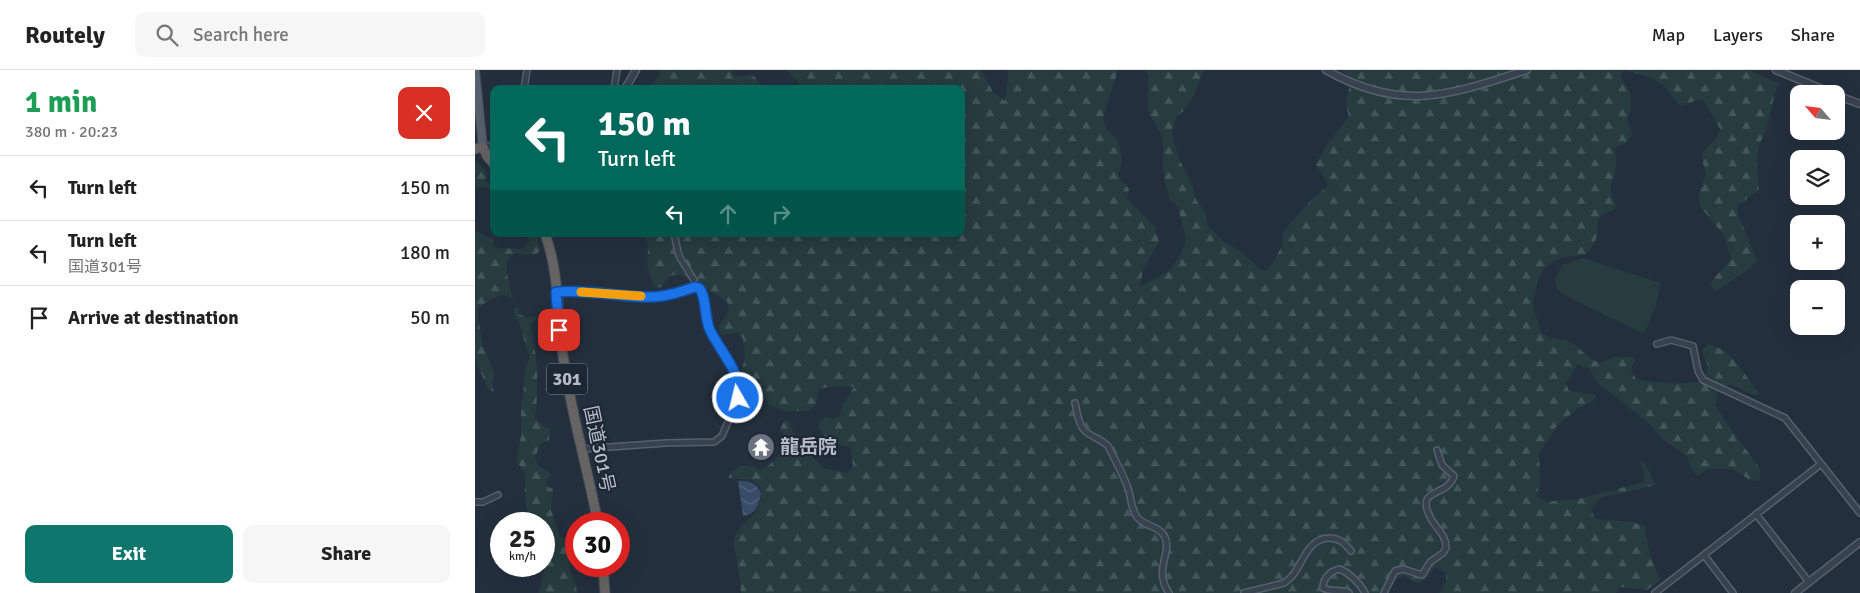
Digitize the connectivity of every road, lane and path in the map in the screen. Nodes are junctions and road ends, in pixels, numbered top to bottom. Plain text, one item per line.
1 (475, 70) edge
2 (527, 70) edge
3 (617, 70) edge
4 (636, 70) edge
5 (1326, 70) edge
6 (1527, 70) edge
7 (1776, 70) edge
8 (525, 85) edge
9 (615, 85) edge
10 (627, 85) edge
11 (1813, 85) edge
12 (1845, 98) edge
13 (1860, 104) edge
14 (479, 148) edge
15 (490, 159) edge
16 (546, 237) edge
17 (675, 237) edge
18 (695, 287) junction
19 (556, 292) junction
20 (1657, 344) dead end
21 (1075, 403) dead end
22 (582, 449) junction
23 (1437, 450) dead end
24 (1821, 464) junction
25 (498, 495) dead end
26 (475, 502) edge
27 (595, 512) edge
28 (1860, 513) edge
29 (1756, 514) junction
30 (1860, 542) edge
31 (1351, 551) dead end
32 (1704, 555) junction
33 (604, 577) edge
34 (1809, 582) junction
35 (605, 593) edge
36 (1169, 593) edge
37 (1244, 593) edge
38 (1349, 593) edge
39 (1365, 593) edge
40 (1384, 593) edge
41 (1655, 593) edge
42 (1733, 593) edge
43 (1795, 593) edge

1 - 14 main road
2 - 8 street
3 - 9 street
4 - 10 street
5 - 6 street
7 - 11 street
12 - 13 street
14 - 15 highway
16 - 19 highway, 国道301号 / 301
17 - 18 street
18 - 19 street
18 - 22 street
19 - 22 highway, 国道301号 / 301
20 - 24 street
21 - 36 street
22 - 27 highway, 国道301号 / 301
23 - 40 street
24 - 28 street
24 - 29 street
25 - 26 street
29 - 32 street
29 - 34 street
30 - 34 street
31 - 37 street
32 - 41 street
32 - 42 street
33 - 35 highway
34 - 43 street
38 - 39 street

